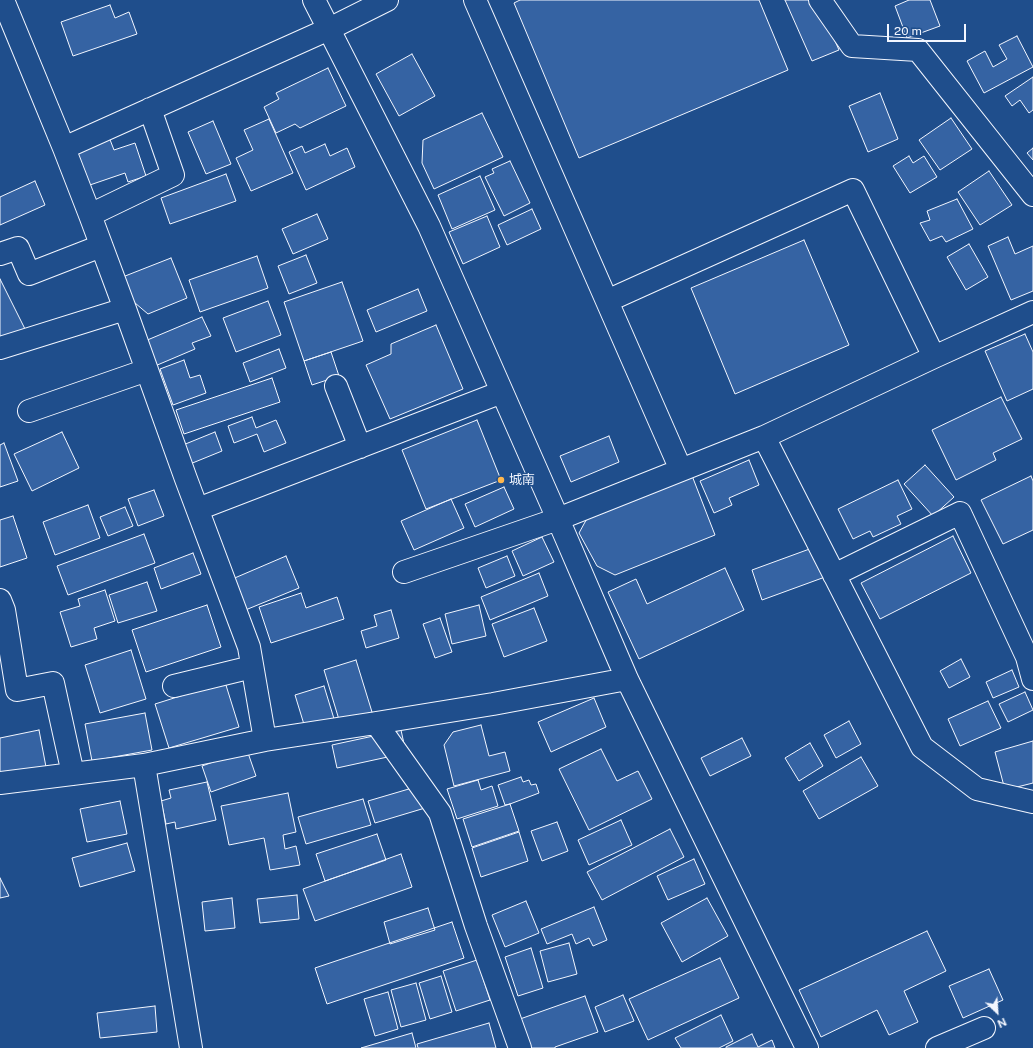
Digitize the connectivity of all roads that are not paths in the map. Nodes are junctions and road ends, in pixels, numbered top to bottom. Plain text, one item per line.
1 (3, 0) edge
2 (314, 0) edge
3 (387, 0) edge
4 (475, 0) edge
5 (820, 0) edge
6 (329, 29) junction
7 (150, 109) junction
8 (64, 148) junction
9 (1033, 195) edge
10 (90, 215) junction
11 (101, 246) junction
12 (0, 254) edge
13 (607, 301) junction
14 (125, 309) junction
15 (1033, 312) edge
16 (0, 348) edge
17 (934, 357) junction
18 (147, 370) junction
19 (336, 386) dead end
20 (502, 392) junction
21 (29, 411) dead end
22 (764, 437) junction
23 (360, 447) junction
24 (681, 470) junction
25 (198, 510) junction
26 (558, 519) junction
27 (404, 572) dead end
28 (834, 575) junction
29 (0, 600) edge
30 (252, 667) junction
31 (1033, 678) edge
32 (627, 679) junction
33 (174, 686) dead end
34 (376, 723) junction
35 (265, 740) junction
36 (144, 765) junction
37 (73, 774) junction
38 (0, 783) edge
39 (1033, 802) edge
40 (984, 1028) dead end
41 (191, 1048) edge
42 (520, 1048) edge
43 (806, 1048) edge
44 (937, 1048) edge

1 - 8 street
2 - 6 street
3 - 6 street
4 - 13 street
5 - 9 street
6 - 7 street
6 - 20 street
7 - 8 street
7 - 10 street
8 - 10 street
10 - 11 street
11 - 12 street
11 - 14 street
13 - 17 street
13 - 24 street
14 - 16 street
14 - 18 street
15 - 17 street
17 - 22 street
18 - 21 street
18 - 25 street
19 - 23 street
20 - 23 street
20 - 26 street
22 - 24 street
22 - 28 street
23 - 25 street
24 - 26 street
25 - 30 street
26 - 27 street
26 - 32 street
28 - 31 street
28 - 39 street
29 - 37 street
30 - 33 street
30 - 35 street
32 - 34 street
32 - 43 street
34 - 35 street
34 - 42 street
35 - 36 street
36 - 37 street
36 - 41 street
37 - 38 street
40 - 44 street

